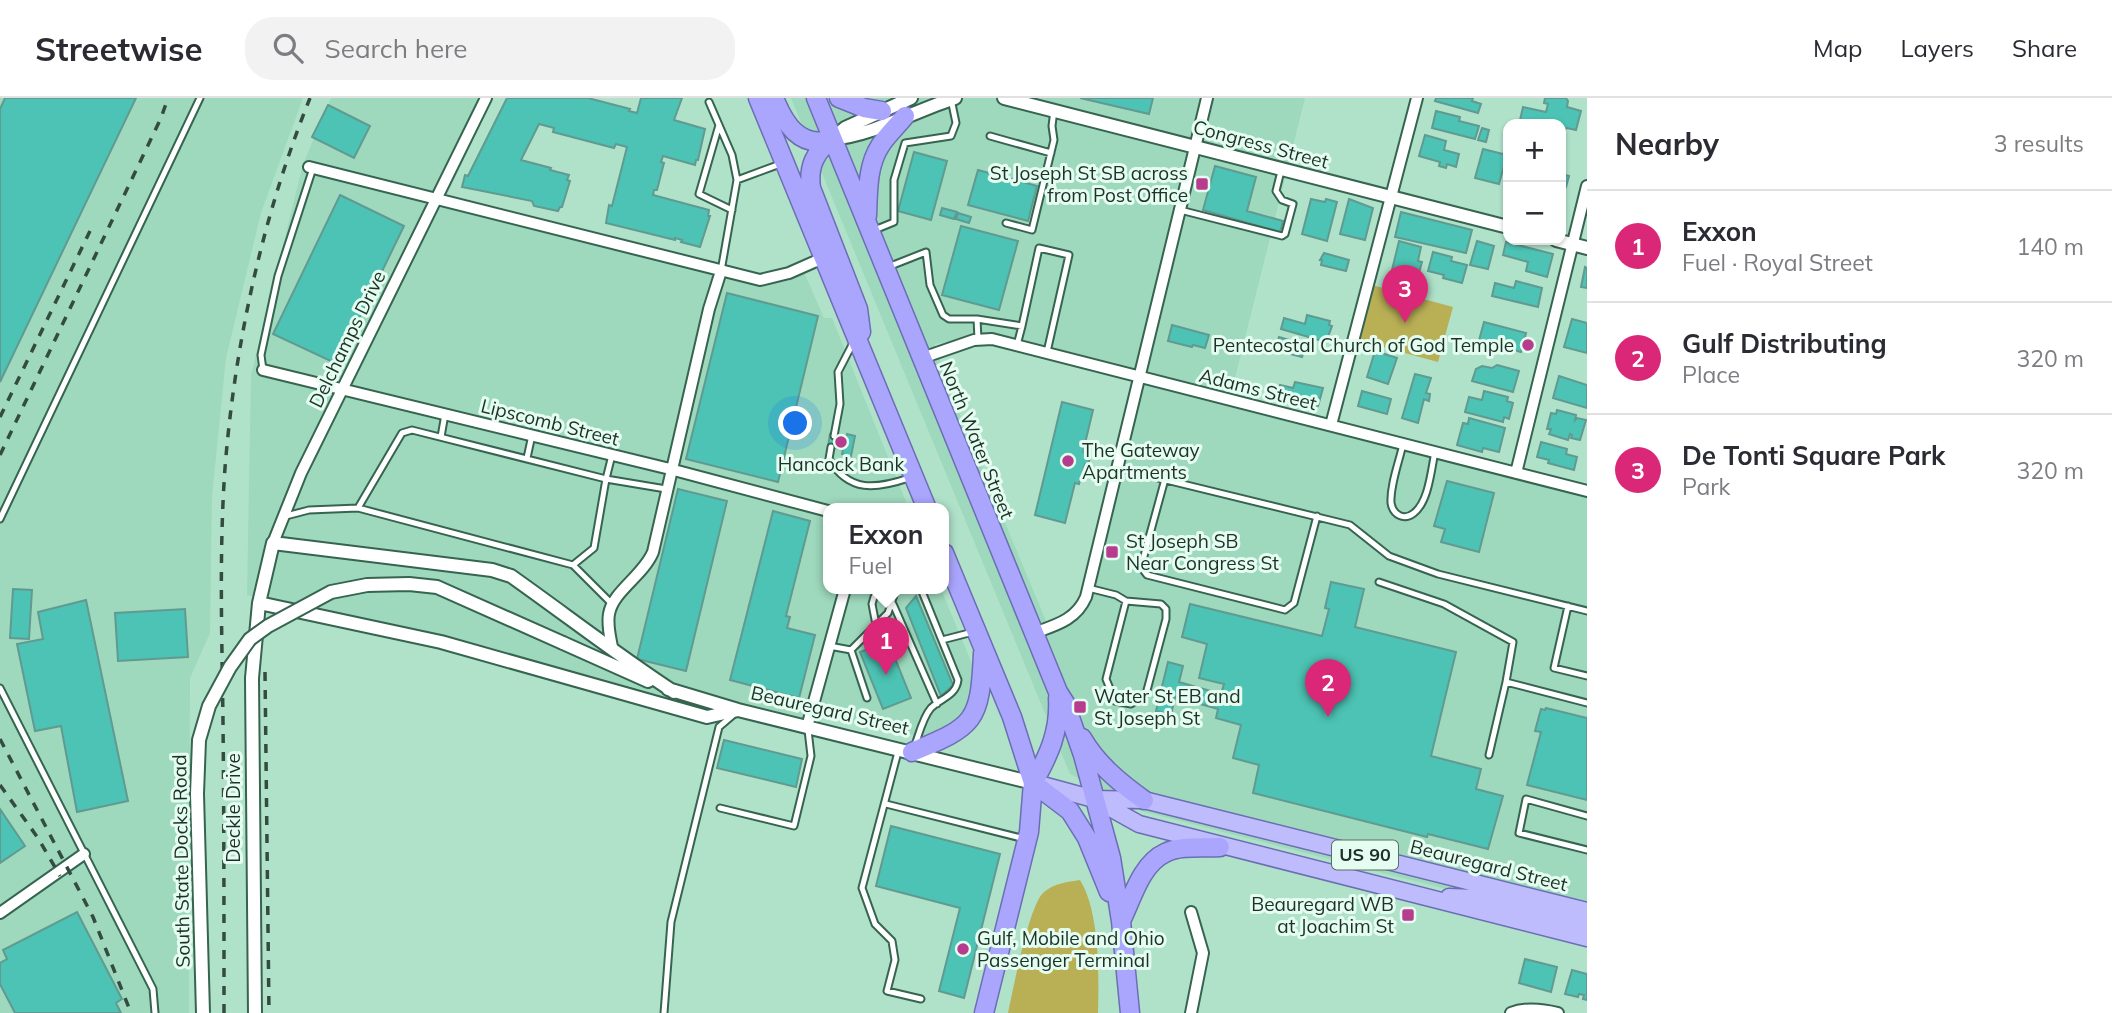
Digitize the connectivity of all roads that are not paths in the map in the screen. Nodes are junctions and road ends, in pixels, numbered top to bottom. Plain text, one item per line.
1 (200, 98) edge
2 (486, 98) edge
3 (758, 98) edge
4 (774, 98) edge
5 (816, 98) edge
6 (839, 98) edge
7 (911, 98) edge
8 (1004, 98) edge
9 (1207, 98) edge
10 (1417, 98) edge
11 (953, 99) edge
12 (709, 102) dead end
13 (1054, 110) junction
14 (882, 111) junction
15 (905, 116) junction
16 (719, 125) junction
17 (990, 136) dead end
18 (832, 139) junction
19 (1195, 146) junction
20 (1051, 153) junction
21 (784, 162) junction
22 (311, 167) joint
23 (1282, 171) junction
24 (737, 180) junction
25 (1587, 186) edge
26 (1391, 197) junction
27 (437, 199) junction
28 (732, 210) junction
29 (1180, 210) junction
30 (1006, 223) dead end
31 (1503, 226) edge
32 (868, 227) junction
33 (1566, 242) edge
34 (1573, 244) junction
35 (1587, 248) edge
36 (823, 258) junction
37 (885, 268) junction
38 (721, 271) junction
39 (977, 319) junction
40 (1022, 326) junction
41 (856, 337) junction
42 (978, 339) junction
43 (1017, 346) junction
44 (1046, 353) junction
45 (922, 358) junction
46 (865, 361) junction
47 (263, 370) joint
48 (1140, 377) junction
49 (344, 389) junction
50 (445, 414) junction
51 (1331, 425) junction
52 (532, 435) junction
53 (834, 436) dead end
54 (441, 437) junction
55 (1403, 443) junction
56 (831, 447) dead end
57 (1435, 452) junction
58 (612, 455) junction
59 (527, 458) junction
60 (1117, 468) junction
61 (670, 469) junction
62 (1516, 472) junction
63 (914, 477) junction
64 (606, 479) junction
65 (1165, 479) junction
66 (666, 489) junction
67 (1587, 491) edge
68 (925, 503) edge
69 (358, 508) junction
70 (823, 510) edge
71 (284, 516) junction
72 (1317, 516) junction
73 (0, 519) edge
74 (274, 543) junction
75 (573, 565) junction
76 (949, 565) edge
77 (1379, 582) dead end
78 (1088, 588) junction
79 (844, 594) edge
80 (895, 594) edge
81 (923, 594) edge
82 (874, 597) dead end
83 (1126, 601) junction
84 (927, 602) junction
85 (260, 603) junction
86 (612, 604) junction
87 (893, 604) junction
88 (1569, 607) junction
89 (921, 608) dead end
90 (1587, 611) edge
91 (933, 617) junction
92 (910, 619) dead end
93 (928, 623) dead end
94 (876, 625) junction
95 (903, 627) junction
96 (976, 631) junction
97 (1034, 633) junction
98 (916, 634) dead end
99 (939, 638) junction
100 (909, 641) junction
101 (563, 643) joint
102 (830, 646) junction
103 (612, 647) junction
104 (945, 649) junction
105 (851, 650) junction
106 (983, 650) junction
107 (923, 651) dead end
108 (941, 655) dead end
109 (917, 659) junction
110 (930, 667) dead end
111 (924, 674) junction
112 (1587, 676) edge
113 (1506, 682) junction
114 (936, 684) dead end
115 (0, 688) edge
116 (931, 689) junction
117 (674, 692) junction
118 (1058, 692) junction
119 (867, 698) dead end
120 (1587, 703) edge
121 (937, 704) junction
122 (738, 710) junction
123 (1072, 722) junction
124 (807, 727) junction
125 (906, 750) junction
126 (1489, 755) dead end
127 (1033, 783) junction
128 (1094, 799) junction
129 (1144, 800) junction
130 (886, 804) junction
131 (720, 807) dead end
132 (1587, 816) edge
133 (1027, 839) junction
134 (1220, 847) junction
135 (1587, 850) edge
136 (84, 854) junction
137 (1418, 896) junction
138 (1587, 911) edge
139 (1191, 912) dead end
140 (0, 913) edge
141 (1121, 921) junction
142 (1587, 924) edge
143 (1587, 939) edge
144 (920, 999) dead end
145 (155, 1013) edge
146 (202, 1013) edge
147 (255, 1013) edge
148 (664, 1013) edge
149 (984, 1013) edge
150 (1130, 1013) edge
151 (1191, 1013) edge
152 (1511, 1013) edge
153 (1558, 1013) edge

1 - 73 lane
2 - 27 street, Delchamps Drive
3 - 21 highway
4 - 18 highway
5 - 18 highway, North Water Street
6 - 14 highway
7 - 14 street
8 - 13 street, Congress Street
9 - 19 street
10 - 26 street
11 - 15 street
11 - 32 lane
12 - 16 lane
13 - 19 street, Congress Street
13 - 20 lane
14 - 18 street
15 - 18 street
15 - 32 highway
16 - 24 lane
16 - 28 lane
17 - 20 lane
18 - 32 highway, North Water Street
18 - 46 highway
19 - 23 street, Congress Street
19 - 29 street
20 - 30 lane
21 - 24 lane
21 - 36 highway
22 - 27 street
22 - 47 lane
23 - 26 street, Congress Street
23 - 29 lane
24 - 28 lane
25 - 34 street
26 - 31 street, Congress Street
26 - 51 street
27 - 38 street
27 - 49 street, Delchamps Drive
28 - 38 lane
29 - 48 street
32 - 37 highway, North Water Street
33 - 34 street
34 - 35 street
34 - 62 street
36 - 38 street
36 - 41 highway
37 - 39 lane
37 - 45 highway, North Water Street
38 - 61 street
39 - 40 lane
39 - 42 lane
40 - 43 lane
40 - 44 lane
41 - 46 highway
41 - 53 lane
42 - 43 street, Adams Street
42 - 45 street, Adams Street
43 - 44 street, Adams Street
44 - 48 street, Adams Street
45 - 97 highway, North Water Street
46 - 63 highway
47 - 49 street, Lipscomb Street
48 - 51 street, Adams Street
48 - 60 street
49 - 50 street, Lipscomb Street
49 - 71 street, Delchamps Drive
50 - 52 street, Lipscomb Street
50 - 54 lane
51 - 55 street, Adams Street
52 - 58 street, Lipscomb Street
52 - 59 lane
54 - 59 lane
54 - 69 lane
55 - 57 street, Adams Street
55 - 57 lane
56 - 63 lane
57 - 62 street, Adams Street
58 - 61 street, Lipscomb Street
58 - 64 lane
59 - 64 lane
60 - 65 lane
60 - 78 street
61 - 66 street
61 - 70 street, Lipscomb Street
62 - 67 street, Adams Street
63 - 68 highway
64 - 66 lane
64 - 75 lane
65 - 72 lane
65 - 72 lane
66 - 86 street
69 - 71 lane
69 - 75 lane
71 - 74 street, Delchamps Drive
72 - 88 lane
74 - 85 street, Delchamps Drive
74 - 103 street
75 - 86 lane
76 - 96 highway
77 - 113 lane
78 - 83 lane
78 - 97 street
79 - 102 street
80 - 87 lane
81 - 84 lane
82 - 94 lane
83 - 83 lane
84 - 89 lane
84 - 91 lane
85 - 122 street
85 - 147 street, Deckle Drive
86 - 103 street
87 - 94 lane
87 - 95 lane
88 - 90 lane
88 - 112 lane
91 - 93 lane
91 - 99 lane
92 - 95 lane
94 - 105 lane
95 - 100 lane
96 - 99 lane
96 - 106 highway
97 - 118 highway, North Water Street
98 - 100 lane
99 - 104 lane
100 - 109 lane
101 - 117 street, Beauregard Street
101 - 146 street, South State Docks Road, bridge
102 - 105 lane
102 - 124 street
103 - 117 street
104 - 108 lane
104 - 121 lane
105 - 119 lane
106 - 125 highway
106 - 127 highway
107 - 109 lane
109 - 111 lane
110 - 111 lane
111 - 116 lane
113 - 120 lane
113 - 126 lane
114 - 116 lane
115 - 136 lane
116 - 121 lane
117 - 122 street, Beauregard Street
118 - 123 highway, North Water Street
118 - 127 highway
121 - 125 lane
122 - 124 street, Beauregard Street
122 - 148 lane
123 - 128 highway, North Water Street
123 - 129 highway
124 - 125 street, Beauregard Street
124 - 131 lane
125 - 127 street, Beauregard Street
125 - 130 lane
127 - 128 main road, Beauregard Street
127 - 133 highway
127 - 141 highway
128 - 129 main road, Beauregard Street / US 90
128 - 134 main road, Beauregard Street
128 - 141 highway, North Water Street
129 - 138 main road, Beauregard Street / US 90
130 - 133 lane
130 - 144 lane
132 - 135 lane
133 - 149 highway
134 - 137 main road, Beauregard Street / US 90
134 - 141 highway, US 90
136 - 140 street
136 - 145 lane
137 - 142 main road
137 - 143 main road, Beauregard Street / US 90
139 - 151 street
141 - 150 highway
152 - 153 street

